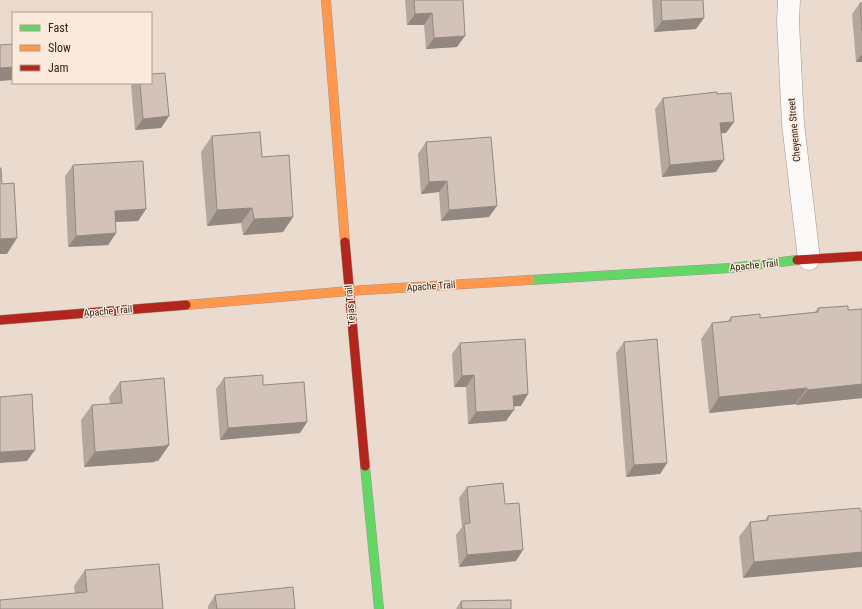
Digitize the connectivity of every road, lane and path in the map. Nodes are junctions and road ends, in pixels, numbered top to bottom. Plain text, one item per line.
1 (326, 0) edge
2 (789, 0) edge
3 (862, 256) edge
4 (808, 259) junction
5 (349, 291) junction
6 (0, 320) edge
7 (379, 609) edge

1 - 5 street, Tejas Trail
2 - 4 street, Cheyenne Street
3 - 4 street, Apache Trail
4 - 5 street, Apache Trail
5 - 6 street, Apache Trail
5 - 7 street, Tejas Trail

